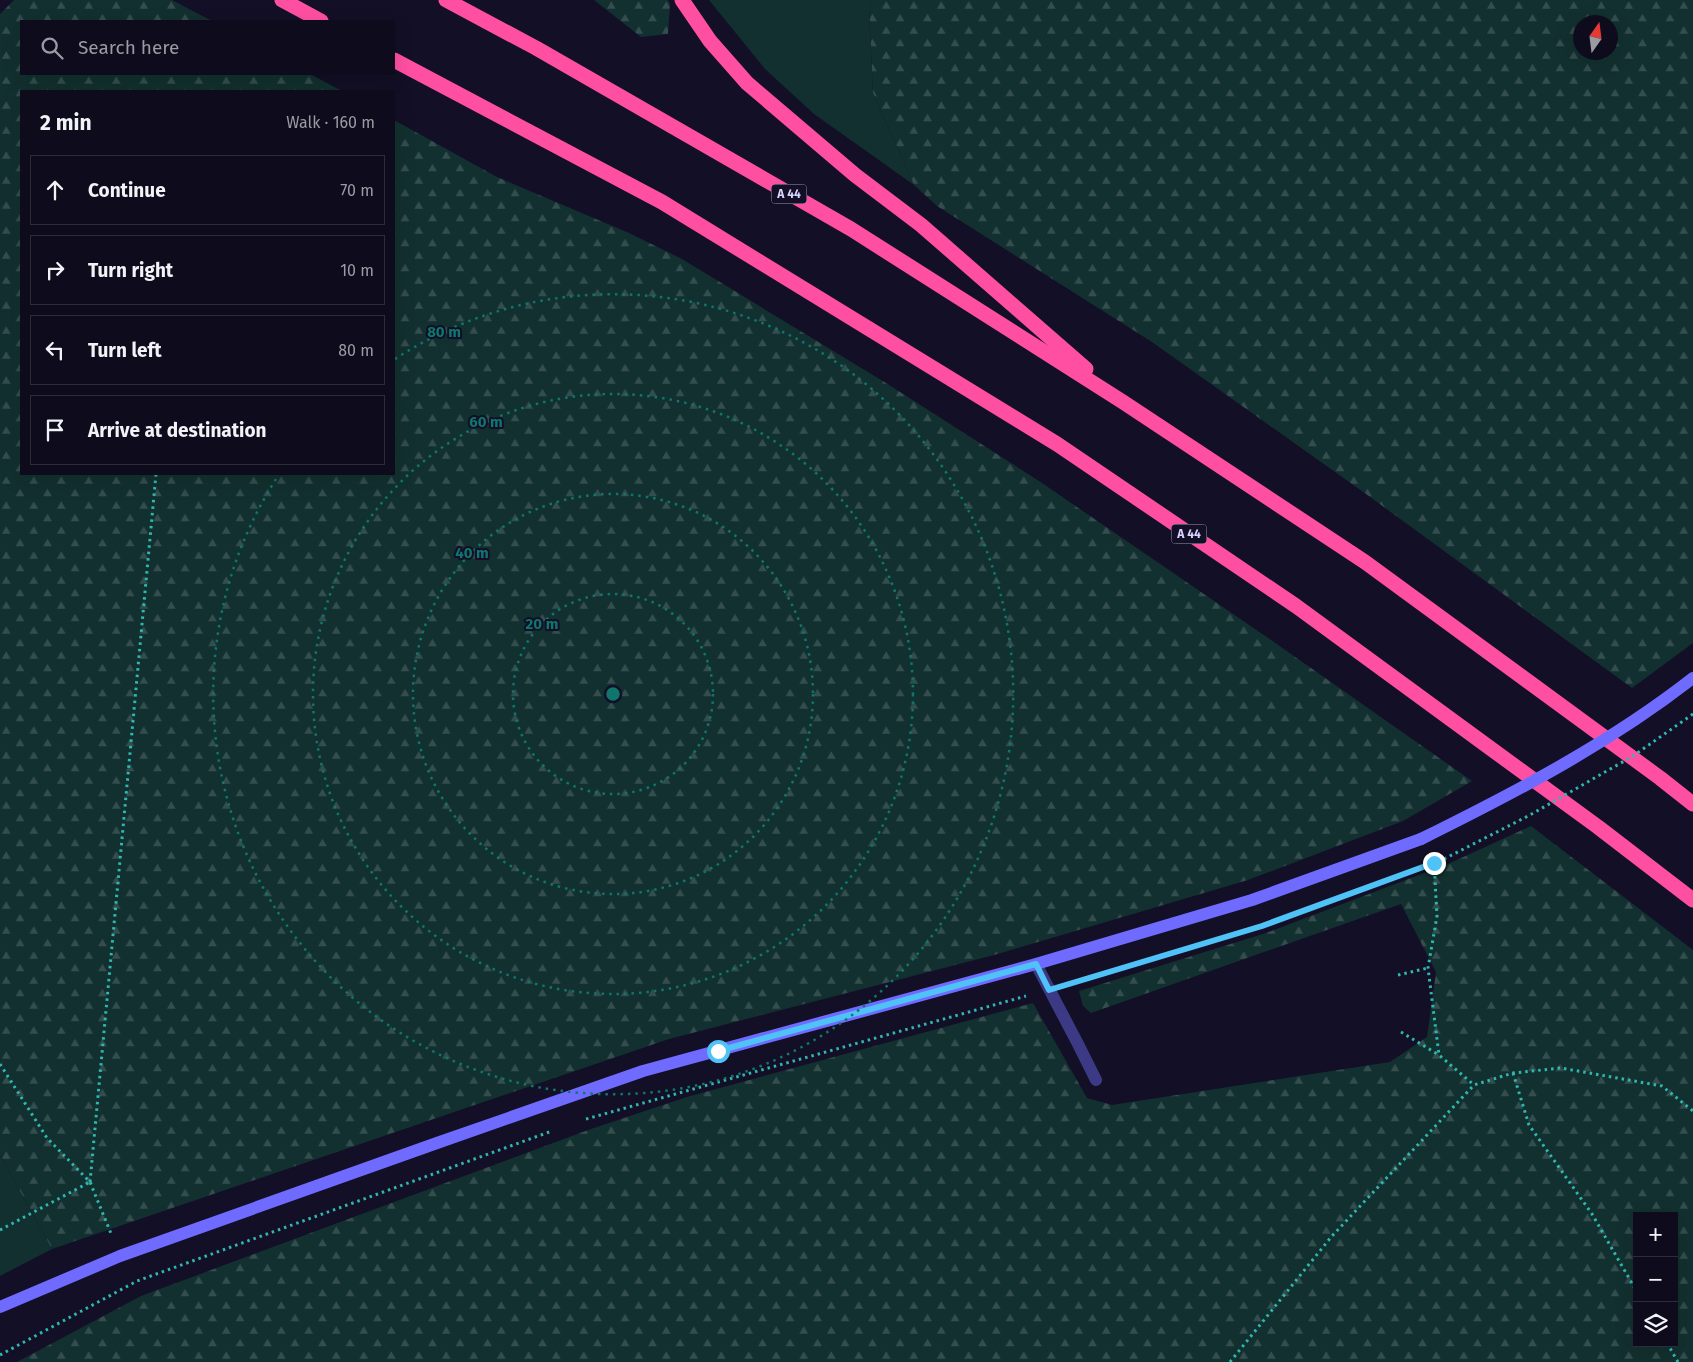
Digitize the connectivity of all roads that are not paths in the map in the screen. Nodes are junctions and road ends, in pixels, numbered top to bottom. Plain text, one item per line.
1 (282, 0) edge
2 (446, 0) edge
3 (682, 0) edge
4 (320, 20) edge
5 (395, 61) edge
6 (1123, 402) junction
7 (1693, 678) edge
8 (1693, 804) edge
9 (1693, 900) edge
10 (1036, 964) junction
11 (1096, 1080) dead end
12 (5, 1304) edge

1 - 4 highway
2 - 6 highway, A 44
3 - 6 highway
5 - 9 highway, A 44
6 - 8 highway, A 44
7 - 10 main road, bridge
10 - 11 lane
10 - 12 main road

